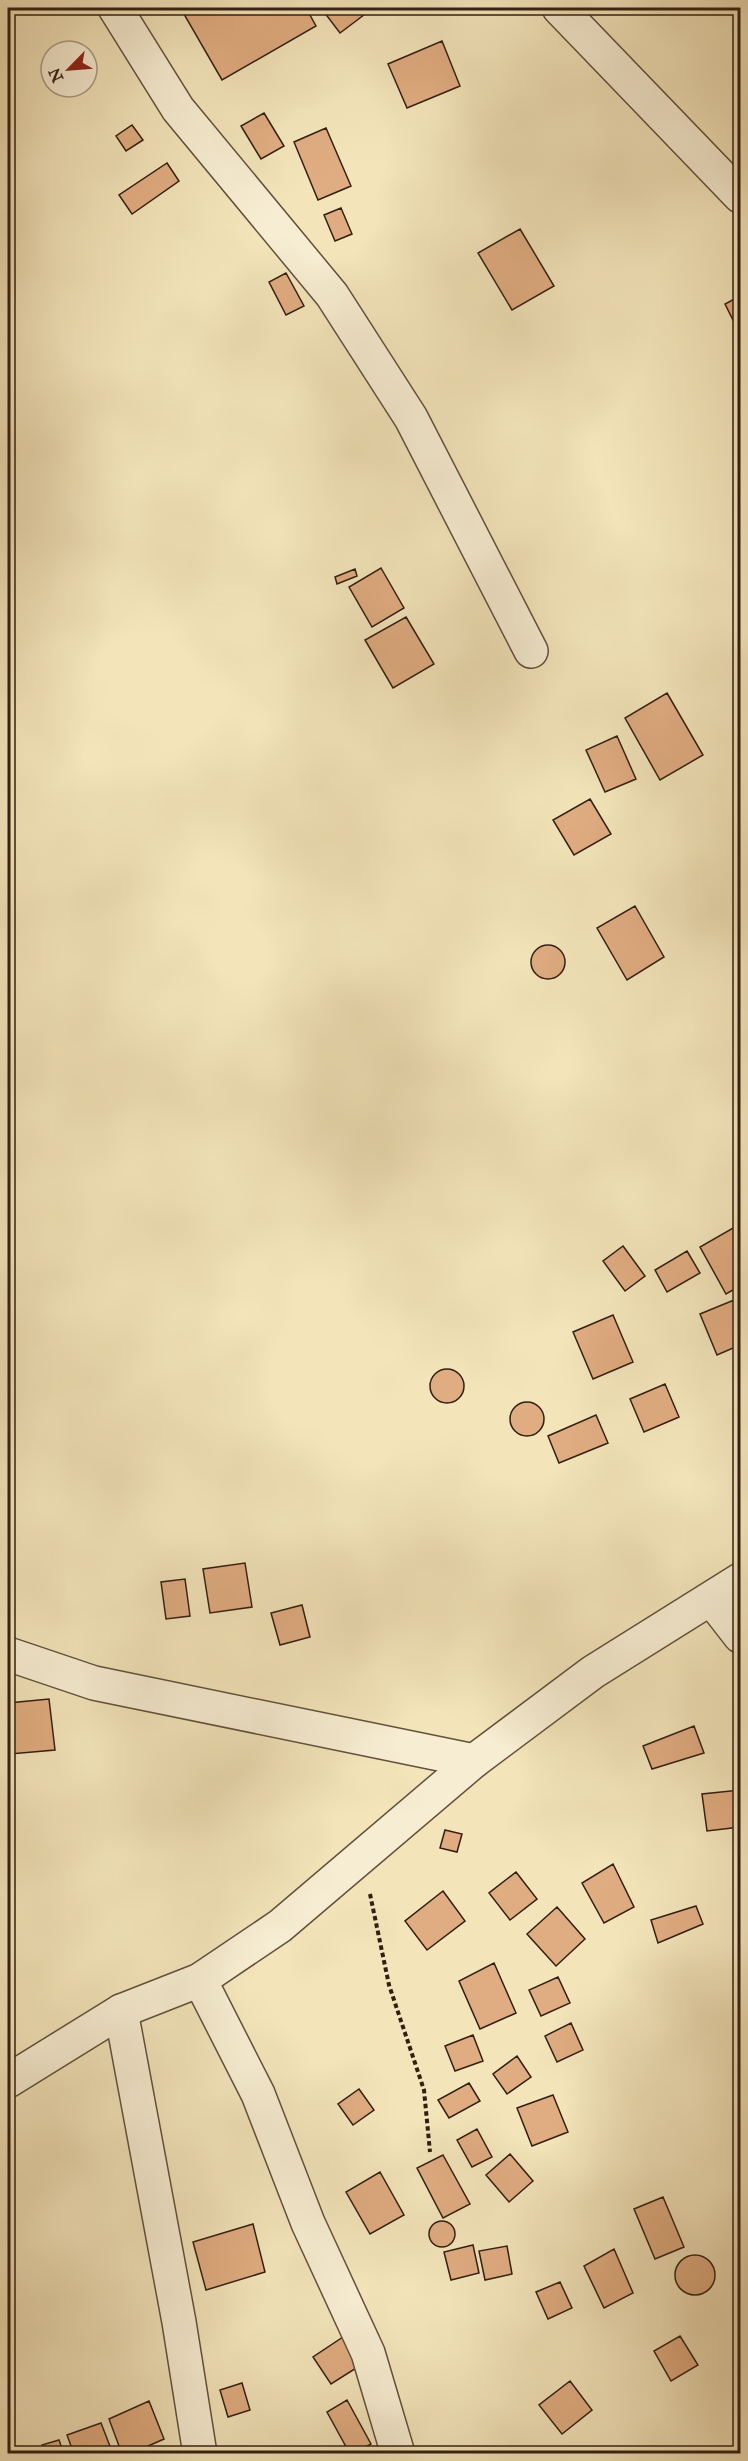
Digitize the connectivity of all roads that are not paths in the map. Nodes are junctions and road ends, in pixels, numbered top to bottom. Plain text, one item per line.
1 (115, 8) edge
2 (559, 8) edge
3 (740, 194) edge
4 (531, 651) dead end
5 (741, 1580) edge
6 (712, 1600) junction
7 (741, 1636) edge
8 (8, 1654) edge
9 (474, 1761) junction
10 (200, 1980) junction
11 (121, 2011) junction
12 (8, 2081) edge
13 (200, 2454) edge
14 (398, 2454) edge

1 - 4 street
2 - 3 street
5 - 6 street
6 - 7 street
6 - 9 street
8 - 9 street
9 - 10 street
10 - 11 street
10 - 14 street
11 - 12 street
11 - 13 street

